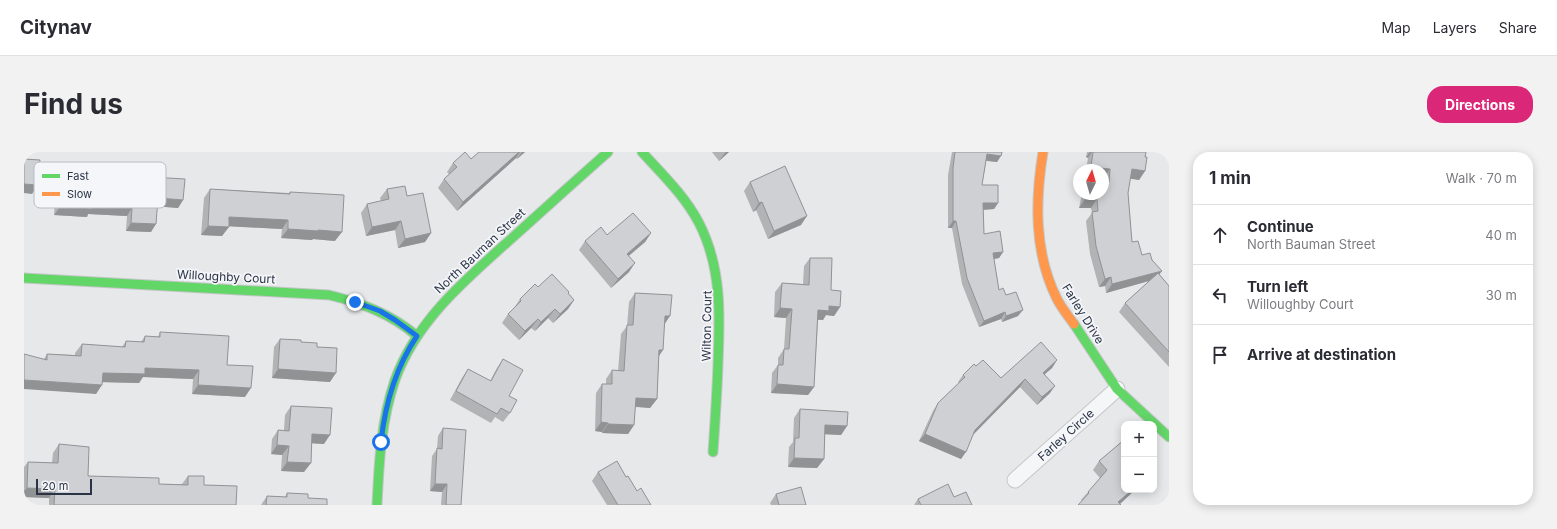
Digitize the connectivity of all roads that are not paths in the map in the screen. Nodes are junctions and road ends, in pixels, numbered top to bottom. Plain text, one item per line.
1 (608, 152) edge
2 (642, 152) edge
3 (1043, 152) edge
4 (24, 278) edge
5 (417, 336) junction
6 (1117, 389) junction
7 (1169, 437) edge
8 (713, 452) dead end
9 (1015, 480) dead end
10 (377, 505) edge

1 - 5 street, North Bauman Street
2 - 8 street, Wilton Court
3 - 6 street, Farley Drive
4 - 5 street, Willoughby Court
5 - 10 street, North Bauman Street
6 - 7 street, Farley Drive
6 - 9 street, Farley Circle

